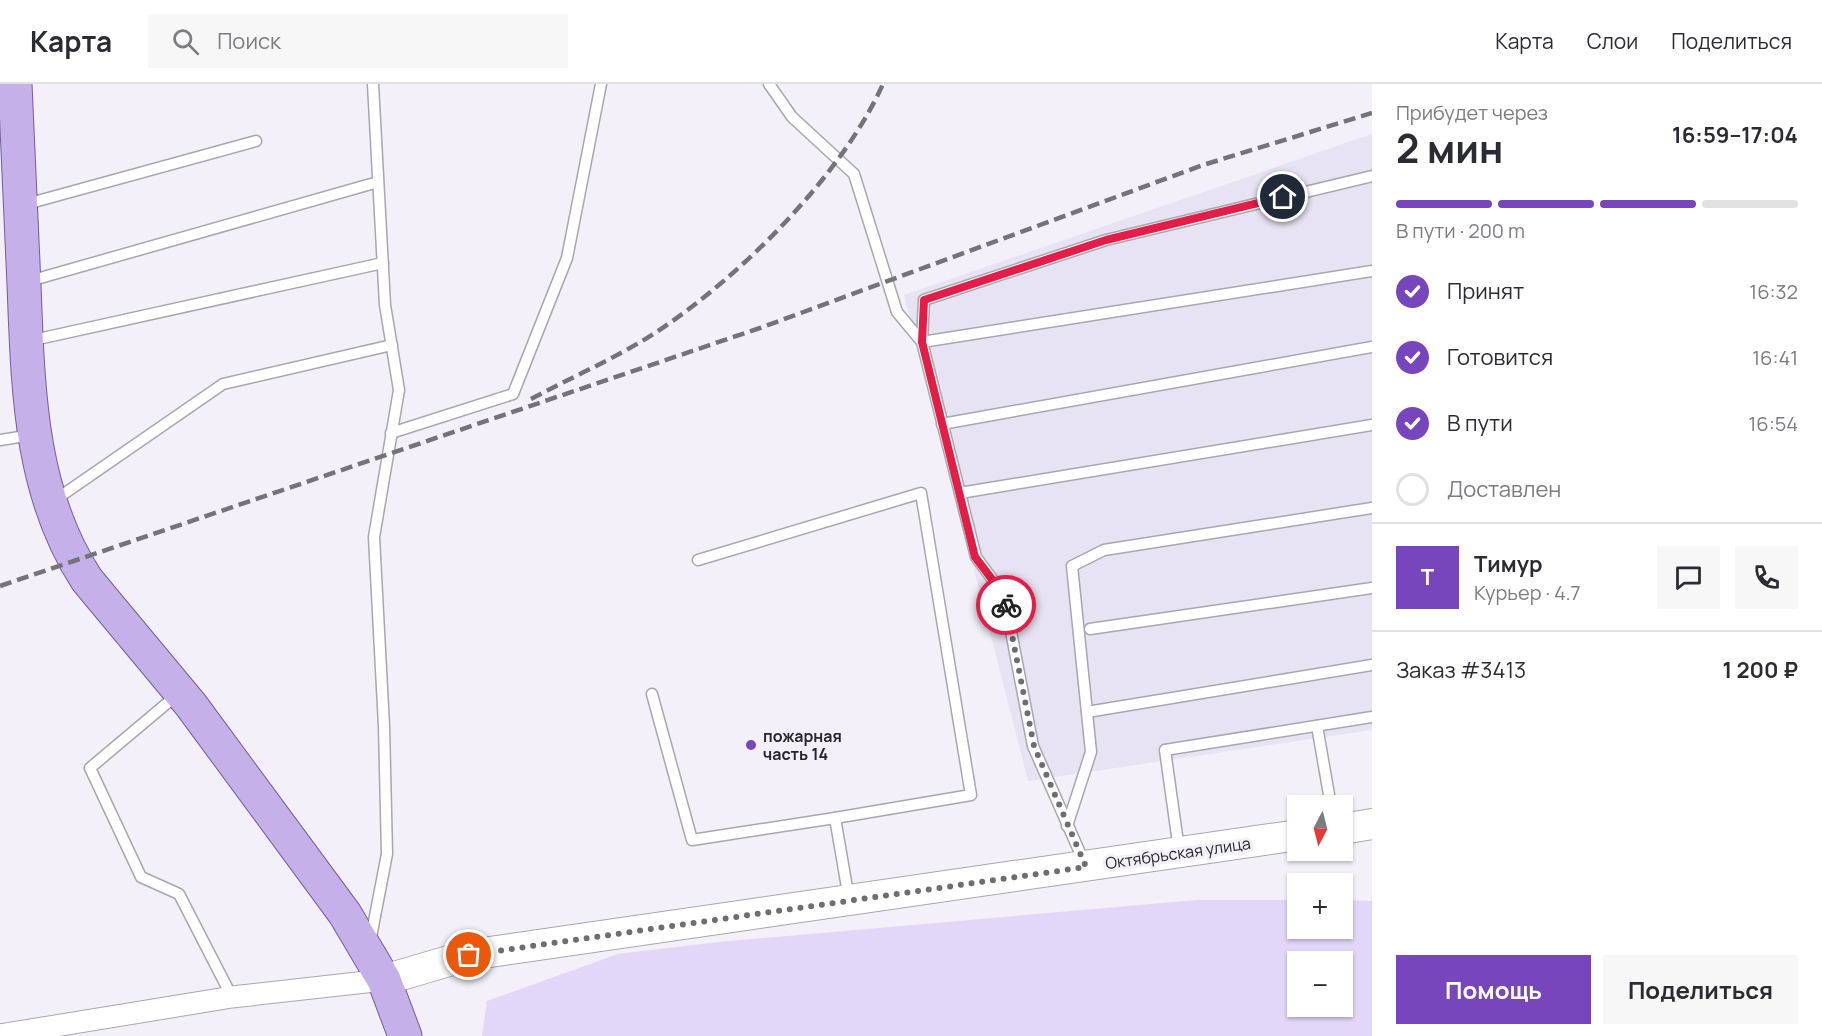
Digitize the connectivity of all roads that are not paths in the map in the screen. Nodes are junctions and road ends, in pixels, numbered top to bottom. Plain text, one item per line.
1 (15, 84) edge
2 (373, 84) edge
3 (601, 84) edge
4 (770, 84) edge
5 (256, 141) dead end
6 (1372, 176) edge
7 (378, 182) junction
8 (20, 206) junction
9 (383, 263) junction
10 (1372, 271) edge
11 (24, 283) junction
12 (26, 342) junction
13 (922, 342) junction
14 (392, 345) junction
15 (1372, 347) edge
16 (942, 424) junction
17 (1372, 425) edge
18 (391, 433) junction
19 (35, 434) junction
20 (0, 440) edge
21 (960, 494) junction
22 (51, 503) junction
23 (1372, 508) edge
24 (698, 560) dead end
25 (1372, 588) edge
26 (1090, 629) dead end
27 (1372, 665) edge
28 (181, 692) junction
29 (652, 694) dead end
30 (1087, 712) junction
31 (1372, 717) edge
32 (1317, 726) junction
33 (1329, 795) edge
34 (835, 818) junction
35 (1372, 824) edge
36 (1067, 826) junction
37 (1353, 827) edge
38 (1287, 837) edge
39 (1179, 853) junction
40 (1086, 867) junction
41 (849, 902) junction
42 (368, 952) junction
43 (384, 980) junction
44 (232, 997) junction
45 (0, 1035) edge
46 (405, 1036) edge

1 - 8 main road
2 - 7 lane
3 - 18 lane
4 - 13 lane
5 - 8 lane
6 - 13 lane
7 - 9 lane
7 - 11 lane
8 - 11 main road
9 - 12 lane
9 - 14 lane
10 - 13 lane
11 - 12 main road
12 - 19 main road
13 - 16 lane
14 - 18 lane
14 - 22 lane
15 - 16 lane
16 - 21 lane
17 - 21 lane
18 - 42 lane
19 - 20 lane
19 - 22 main road
21 - 36 lane
22 - 28 main road
23 - 30 lane
24 - 34 lane
25 - 26 lane
27 - 30 lane
28 - 42 main road
28 - 44 lane
29 - 34 lane
30 - 36 lane
31 - 32 lane
32 - 33 lane
32 - 39 lane
34 - 41 lane
35 - 37 main road
36 - 40 lane
38 - 39 main road, Октябрьская улица
39 - 40 main road, Октябрьская улица
40 - 41 main road, Октябрьская улица
41 - 43 main road, Октябрьская улица
42 - 43 main road
43 - 44 street
43 - 46 main road
44 - 45 street

